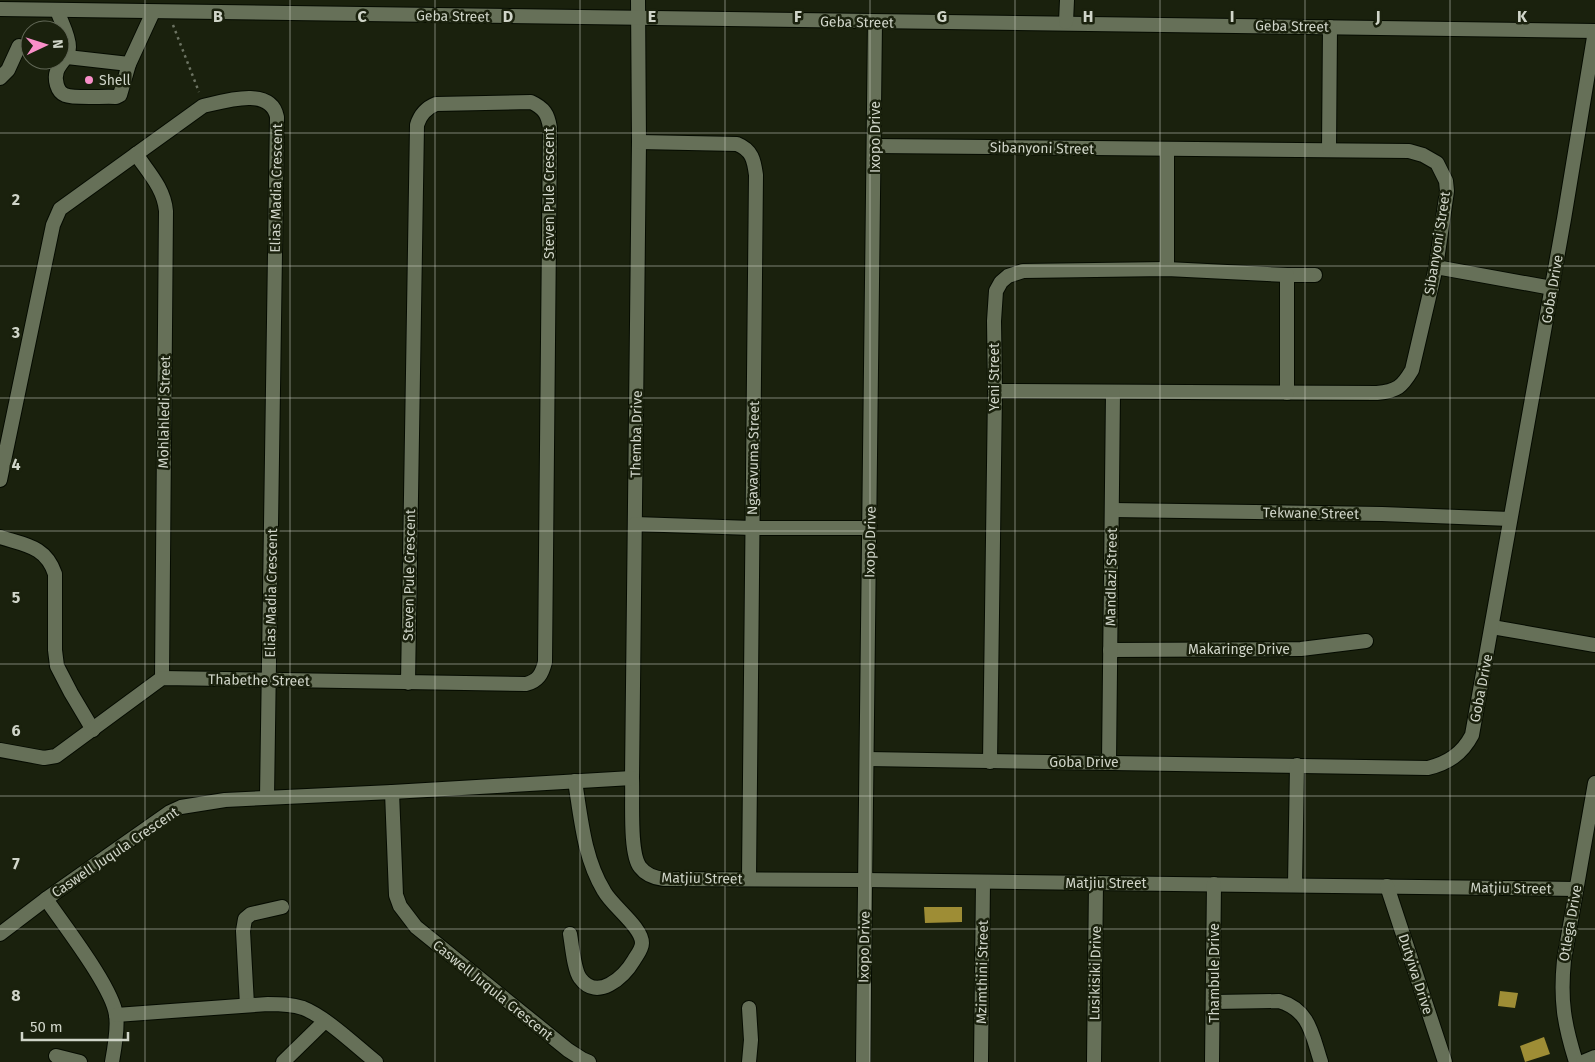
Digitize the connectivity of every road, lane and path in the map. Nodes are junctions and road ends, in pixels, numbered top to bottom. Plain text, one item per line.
1 (638, 0) edge
2 (1067, 0) edge
3 (7, 6) edge
4 (57, 10) junction
5 (154, 12) junction
6 (168, 12) junction
7 (639, 18) junction
8 (61, 20) edge
9 (875, 22) junction
10 (1066, 22) junction
11 (1330, 26) junction
12 (1595, 30) edge
13 (19, 46) dead end
14 (70, 57) edge
15 (129, 64) junction
16 (57, 70) edge
17 (0, 78) edge
18 (204, 106) junction
19 (638, 142) junction
20 (875, 146) junction
21 (1168, 149) junction
22 (1329, 149) junction
23 (136, 154) junction
24 (1436, 267) junction
25 (1167, 269) junction
26 (1287, 275) junction
27 (1315, 275) dead end
28 (1552, 288) junction
29 (995, 391) junction
30 (1112, 393) junction
31 (1287, 393) junction
32 (0, 480) edge
33 (1112, 510) junction
34 (1510, 519) junction
35 (635, 524) junction
36 (752, 528) junction
37 (870, 528) junction
38 (0, 537) edge
39 (1492, 627) junction
40 (1366, 641) dead end
41 (1595, 645) edge
42 (1110, 650) junction
43 (540, 675) joint
44 (162, 678) junction
45 (270, 680) junction
46 (408, 683) junction
47 (93, 730) junction
48 (0, 750) edge
49 (867, 759) junction
50 (990, 762) junction
51 (1109, 762) junction
52 (1298, 766) junction
53 (632, 778) junction
54 (575, 781) junction
55 (1595, 783) edge
56 (392, 792) junction
57 (267, 797) junction
58 (640, 867) joint
59 (749, 879) junction
60 (865, 880) junction
61 (983, 882) junction
62 (1096, 883) junction
63 (1214, 884) junction
64 (1295, 885) junction
65 (1388, 886) junction
66 (1576, 889) junction
67 (46, 899) junction
68 (282, 907) dead end
69 (0, 934) edge
70 (570, 934) dead end
71 (1214, 1002) junction
72 (247, 1005) junction
73 (750, 1008) dead end
74 (116, 1015) junction
75 (325, 1021) junction
76 (56, 1056) dead end
77 (1595, 1057) edge
78 (80, 1062) edge
79 (112, 1062) edge
80 (283, 1062) edge
81 (376, 1062) edge
82 (589, 1062) edge
83 (749, 1062) edge
84 (863, 1062) edge
85 (981, 1062) edge
86 (1094, 1062) edge
87 (1212, 1062) edge
88 (1321, 1062) edge
89 (1445, 1062) edge
90 (1576, 1062) edge
91 (1583, 1062) edge

1 - 7 street, Themba Drive
2 - 10 street
3 - 4 street, Geba Street
4 - 5 street, Geba Street
4 - 8 street
5 - 6 street, Geba Street
5 - 15 street
6 - 7 street, Geba Street
6 - 18 path
7 - 9 street, Geba Street
7 - 19 street, Themba Drive
9 - 10 street, Geba Street
9 - 20 street, Ixopo Drive
10 - 11 street, Geba Street
11 - 12 street, Geba Street
11 - 22 street
12 - 28 street, Goba Drive
13 - 17 street
14 - 15 street
15 - 16 street
18 - 23 street, Elias Madia Crescent
18 - 45 street, Elias Madia Crescent
19 - 35 street, Themba Drive
19 - 36 street, Ngavavuma Street
20 - 21 street, Sibanyoni Street
20 - 37 street, Ixopo Drive
21 - 22 street, Sibanyoni Street
21 - 25 street
22 - 24 street, Sibanyoni Street
23 - 32 street, Elias Madia Crescent
23 - 44 street, Mohlahledi Street
24 - 28 street
24 - 31 street, Sibanyoni Street
25 - 26 street, Yeni Street
25 - 29 street, Yeni Street
26 - 27 street, Yeni Street
26 - 31 street
28 - 34 street, Goba Drive
29 - 30 street, Sibanyoni Street
29 - 50 street, Yeni Street
30 - 31 street, Sibanyoni Street
30 - 33 street, Mandlazi Street
33 - 34 street, Tekwane Street
33 - 42 street, Mandlazi Street
34 - 39 street, Goba Drive
35 - 36 street
35 - 53 street, Themba Drive
36 - 37 street
36 - 59 street, Ngavavuma Street
37 - 49 street, Ixopo Drive
38 - 47 street
39 - 41 street
39 - 52 street, Goba Drive
40 - 42 street, Makaringe Drive
42 - 51 street, Mandlazi Street
43 - 46 street, Thabethe Street
43 - 46 street, Steven Pule Crescent
44 - 45 street, Thabethe Street
44 - 47 street
45 - 46 street, Thabethe Street
45 - 57 street, Elias Madia Crescent
47 - 48 street
49 - 50 street, Goba Drive
49 - 60 street, Ixopo Drive
50 - 51 street, Goba Drive
51 - 52 street, Goba Drive
52 - 64 street
53 - 54 street, Caswell Juqula Crescent
53 - 58 street, Themba Drive
54 - 56 street, Caswell Juqula Crescent
54 - 70 street
55 - 66 street, Otlega Drive
56 - 57 street, Caswell Juqula Crescent
56 - 82 street, Caswell Juqula Crescent
57 - 67 street, Caswell Juqula Crescent
58 - 59 street, Matjiu Street
59 - 60 street, Matjiu Street
60 - 61 street, Matjiu Street
60 - 84 street, Ixopo Drive
61 - 62 street, Matjiu Street
61 - 85 street, Mzimthini Street
62 - 63 street, Matjiu Street
62 - 86 street, Lusikisiki Drive
63 - 64 street, Matjiu Street
63 - 71 street, Thambule Drive
64 - 65 street, Matjiu Street
65 - 66 street, Matjiu Street
65 - 89 street, Dutyiva Drive
66 - 90 street, Otlega Drive
67 - 69 street, Caswell Juqula Crescent
67 - 74 street
68 - 72 street
71 - 87 street, Thambule Drive
71 - 88 street
72 - 74 street
72 - 75 street
73 - 83 street
74 - 79 street
75 - 80 street
75 - 81 street
76 - 78 street
77 - 91 street

